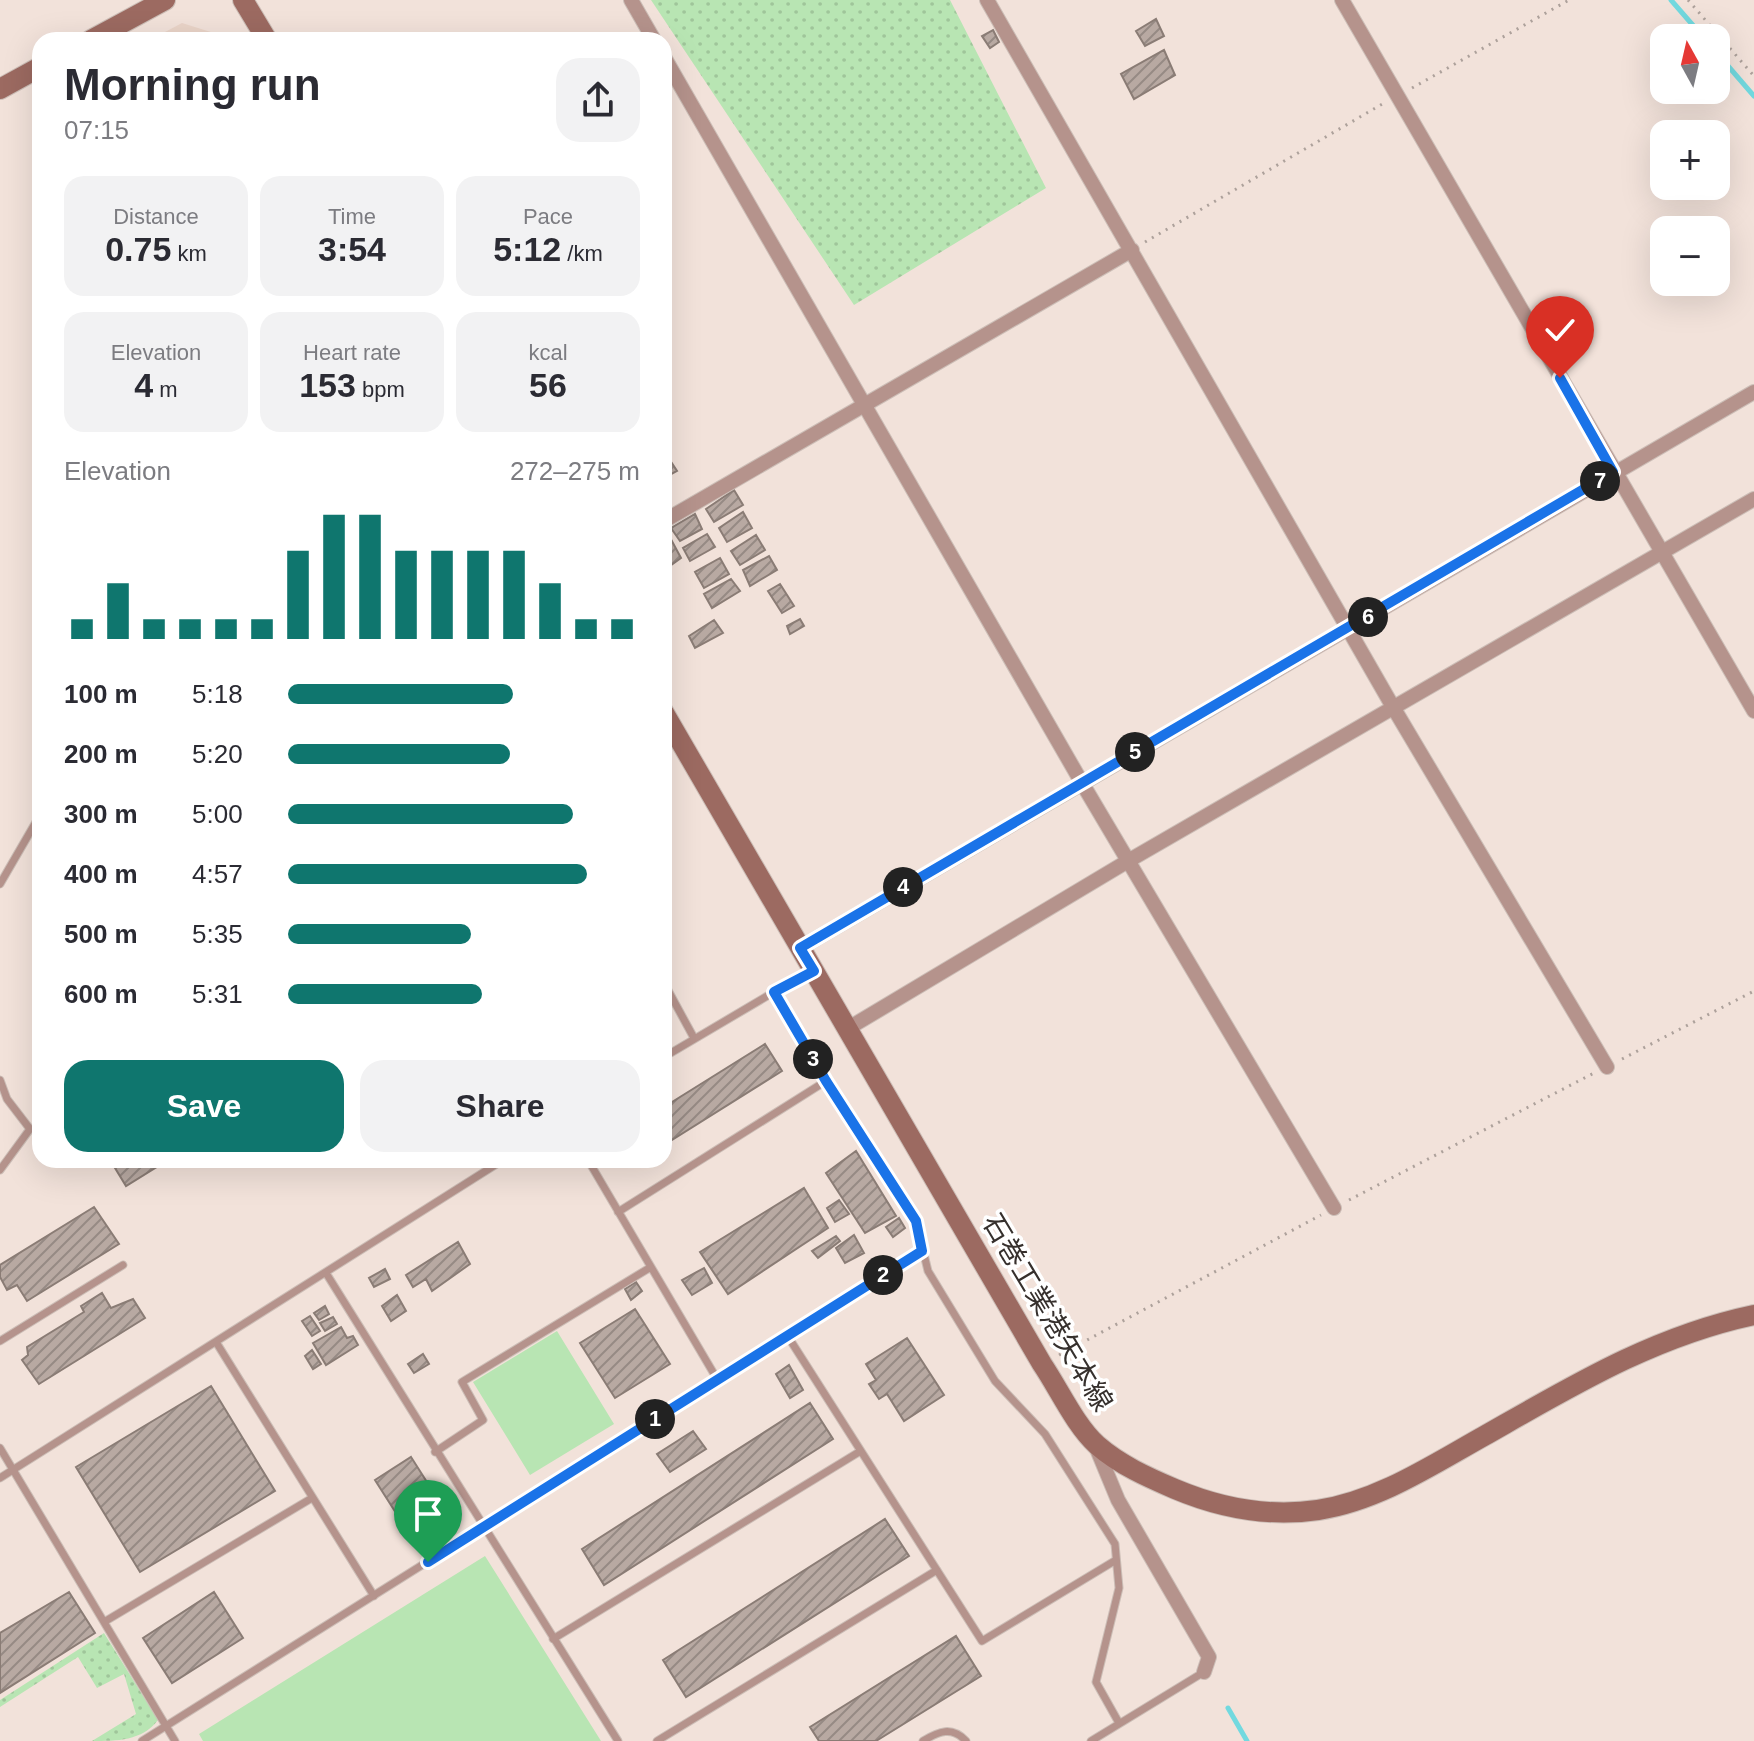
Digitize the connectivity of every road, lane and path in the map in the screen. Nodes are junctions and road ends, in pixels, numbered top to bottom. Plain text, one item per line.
1 (165, 0) edge
2 (243, 0) edge
3 (631, 0) edge
4 (987, 0) edge
5 (1342, 0) edge
6 (1569, 0) edge
7 (1688, 0) edge
8 (106, 32) edge
9 (262, 32) edge
10 (649, 32) edge
11 (32, 71) edge
12 (672, 71) edge
13 (1754, 76) edge
14 (0, 89) edge
15 (1399, 95) junction
16 (1132, 250) junction
17 (1754, 392) edge
18 (866, 404) junction
19 (1613, 472) junction
20 (1754, 499) edge
21 (672, 516) edge
22 (1662, 553) junction
23 (1348, 628) junction
24 (1393, 707) junction
25 (1754, 711) edge
26 (672, 727) edge
27 (1082, 783) junction
28 (32, 829) edge
29 (1128, 861) junction
30 (0, 884) edge
31 (800, 948) junction
32 (814, 971) junction
33 (1754, 991) edge
34 (774, 992) junction
35 (672, 998) edge
36 (847, 1029) junction
37 (694, 1038) junction
38 (672, 1052) edge
39 (1607, 1067) junction
40 (0, 1080) edge
41 (826, 1081) junction
42 (2, 1095) edge
43 (484, 1168) edge
44 (593, 1168) edge
45 (0, 1170) edge
46 (1334, 1208) junction
47 (618, 1212) junction
48 (922, 1251) junction
49 (123, 1265) dead end
50 (651, 1267) junction
51 (326, 1273) junction
52 (1754, 1315) edge
53 (787, 1335) junction
54 (0, 1341) edge
55 (216, 1342) junction
56 (1042, 1364) junction
57 (717, 1379) junction
58 (1095, 1443) junction
59 (0, 1448) edge
60 (435, 1452) junction
61 (859, 1452) junction
62 (13, 1469) junction
63 (0, 1478) edge
64 (312, 1498) junction
65 (482, 1528) junction
66 (1116, 1560) junction
67 (937, 1570) junction
68 (374, 1596) junction
69 (104, 1622) junction
70 (553, 1639) junction
71 (1204, 1672) joint
72 (1119, 1723) junction
73 (166, 1726) junction
74 (142, 1741) edge
75 (175, 1741) edge
76 (618, 1741) edge
77 (657, 1741) edge
78 (923, 1741) edge
79 (966, 1741) edge
80 (1091, 1741) edge

1 - 8 main road
2 - 9 main road
3 - 10 street
4 - 16 street
5 - 15 street
6 - 15 path
7 - 13 path
11 - 14 main road
12 - 18 street
15 - 16 path
15 - 19 street
16 - 18 street
16 - 23 street
17 - 19 street
18 - 21 street
18 - 27 street
19 - 22 street
19 - 23 street
20 - 22 street
22 - 24 street
22 - 25 street
23 - 24 street
23 - 27 street
24 - 29 street
24 - 39 street
26 - 31 main road, 石巻工業港矢本線
27 - 29 street
27 - 31 street
28 - 30 lane
29 - 36 street
29 - 46 street
31 - 32 main road, 石巻工業港矢本線
32 - 34 lane
32 - 36 main road, 石巻工業港矢本線
33 - 39 path
34 - 37 lane
34 - 41 lane
35 - 37 lane
36 - 56 main road, 石巻工業港矢本線
37 - 38 lane
39 - 46 path
40 - 42 lane
41 - 47 lane
41 - 48 lane
42 - 45 lane
43 - 51 lane
44 - 47 lane
46 - 56 path
47 - 50 lane
48 - 53 lane
48 - 66 lane
49 - 54 lane
50 - 57 lane
50 - 60 lane
51 - 55 lane
51 - 60 lane
52 - 58 main road, 石巻工業港矢本線
53 - 57 lane
53 - 61 lane
55 - 62 lane
55 - 64 lane
56 - 58 main road, 石巻工業港矢本線
57 - 65 lane
58 - 71 street
59 - 62 lane
60 - 65 lane
61 - 67 lane
61 - 70 lane
62 - 63 lane
62 - 69 lane
64 - 68 lane
64 - 69 lane
65 - 68 lane
65 - 70 lane
66 - 67 lane
66 - 72 lane
67 - 77 lane
68 - 73 lane
69 - 73 lane
70 - 76 lane
71 - 72 lane
72 - 80 lane
73 - 74 lane
73 - 75 lane
78 - 79 lane

